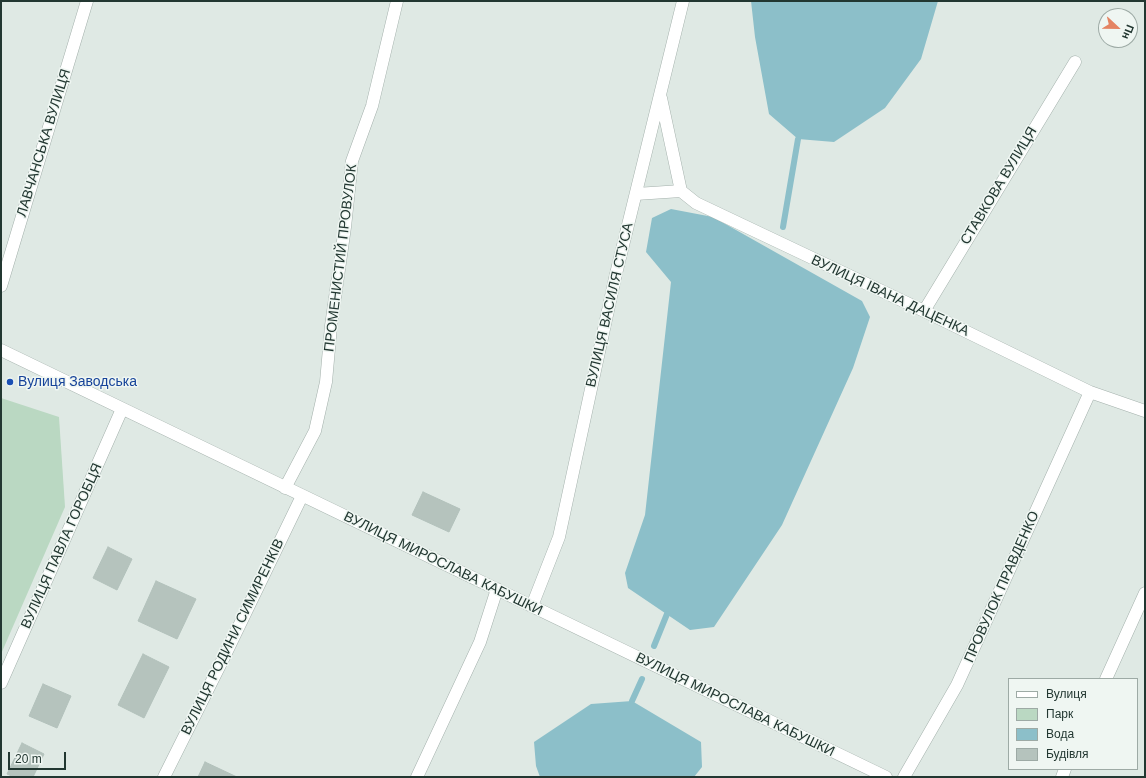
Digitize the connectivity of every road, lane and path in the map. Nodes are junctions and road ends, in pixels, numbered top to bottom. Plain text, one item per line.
1 (87, 1) edge
2 (398, 1) edge
3 (683, 1) edge
4 (1074, 62) dead end
5 (660, 95) junction
6 (681, 191) junction
7 (636, 194) junction
8 (1, 286) edge
9 (924, 311) junction
10 (1, 350) edge
11 (1090, 392) junction
12 (122, 409) junction
13 (1145, 411) edge
14 (285, 488) junction
15 (302, 496) junction
16 (497, 589) junction
17 (1145, 593) edge
18 (532, 606) junction
19 (1106, 678) edge
20 (1, 683) edge
21 (878, 775) edge
22 (164, 777) edge
23 (417, 777) edge
24 (904, 777) edge

1 - 8 street, ЛАВЧАНСЬКА ВУЛИЦЯ
2 - 14 street, ПРОМЕНИСТИЙ ПРОВУЛОК
3 - 5 street, ВУЛИЦЯ ВАСИЛЯ СТУСА
4 - 9 street, СТАВКОВА ВУЛИЦЯ
5 - 6 street
5 - 7 street, ВУЛИЦЯ ВАСИЛЯ СТУСА
6 - 7 street
6 - 9 street, ВУЛИЦЯ ІВАНА ДАЦЕНКА
7 - 18 street, ВУЛИЦЯ ВАСИЛЯ СТУСА
9 - 11 street, ВУЛИЦЯ ІВАНА ДАЦЕНКА
10 - 12 street, ВУЛИЦЯ МИРОСЛАВА КАБУШКИ
11 - 13 street, ВУЛИЦЯ ІВАНА ДАЦЕНКА
11 - 24 street, ПРОВУЛОК ПРАВДЕНКО
12 - 14 street, ВУЛИЦЯ МИРОСЛАВА КАБУШКИ
12 - 20 street, ВУЛИЦЯ ПАВЛА ГОРОБЦЯ
14 - 15 street, ВУЛИЦЯ МИРОСЛАВА КАБУШКИ
15 - 16 street, ВУЛИЦЯ МИРОСЛАВА КАБУШКИ
15 - 22 street, ВУЛИЦЯ РОДИНИ СИМИРЕНКІВ
16 - 18 street, ВУЛИЦЯ МИРОСЛАВА КАБУШКИ
16 - 23 street
17 - 19 street
18 - 21 street, ВУЛИЦЯ МИРОСЛАВА КАБУШКИ

